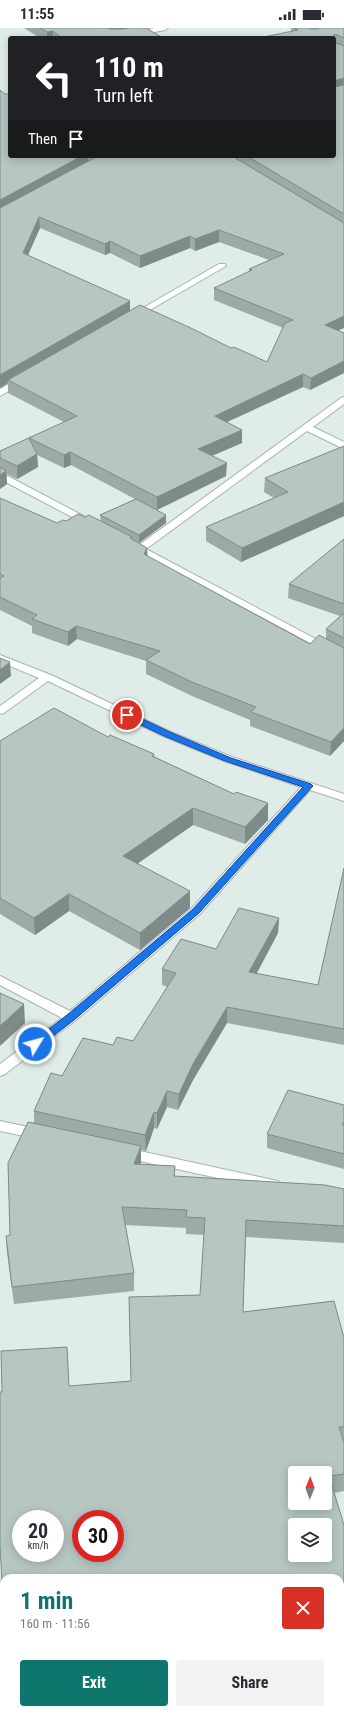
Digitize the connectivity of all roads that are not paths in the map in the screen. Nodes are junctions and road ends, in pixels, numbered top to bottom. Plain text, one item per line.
1 (164, 28) edge
2 (123, 36) edge
3 (222, 266) dead end
4 (128, 319) edge
5 (27, 377) edge
6 (0, 393) edge
7 (344, 400) edge
8 (307, 428) junction
9 (344, 446) edge
10 (0, 475) edge
11 (98, 527) edge
12 (126, 542) edge
13 (140, 549) junction
14 (0, 658) edge
15 (344, 658) edge
16 (47, 677) junction
17 (0, 710) edge
18 (308, 786) junction
19 (344, 798) edge
20 (0, 980) edge
21 (70, 1017) junction
22 (0, 1071) edge
23 (0, 1126) edge
24 (55, 1138) edge
25 (110, 1150) edge
26 (289, 1188) edge

1 - 2 street
3 - 4 street
5 - 6 street
7 - 8 street
8 - 9 street
8 - 13 street
10 - 11 street
12 - 13 street
13 - 15 street
14 - 16 street
16 - 17 street
16 - 18 street
18 - 19 street
18 - 21 street
20 - 21 street
21 - 22 street
23 - 24 street
25 - 26 street

